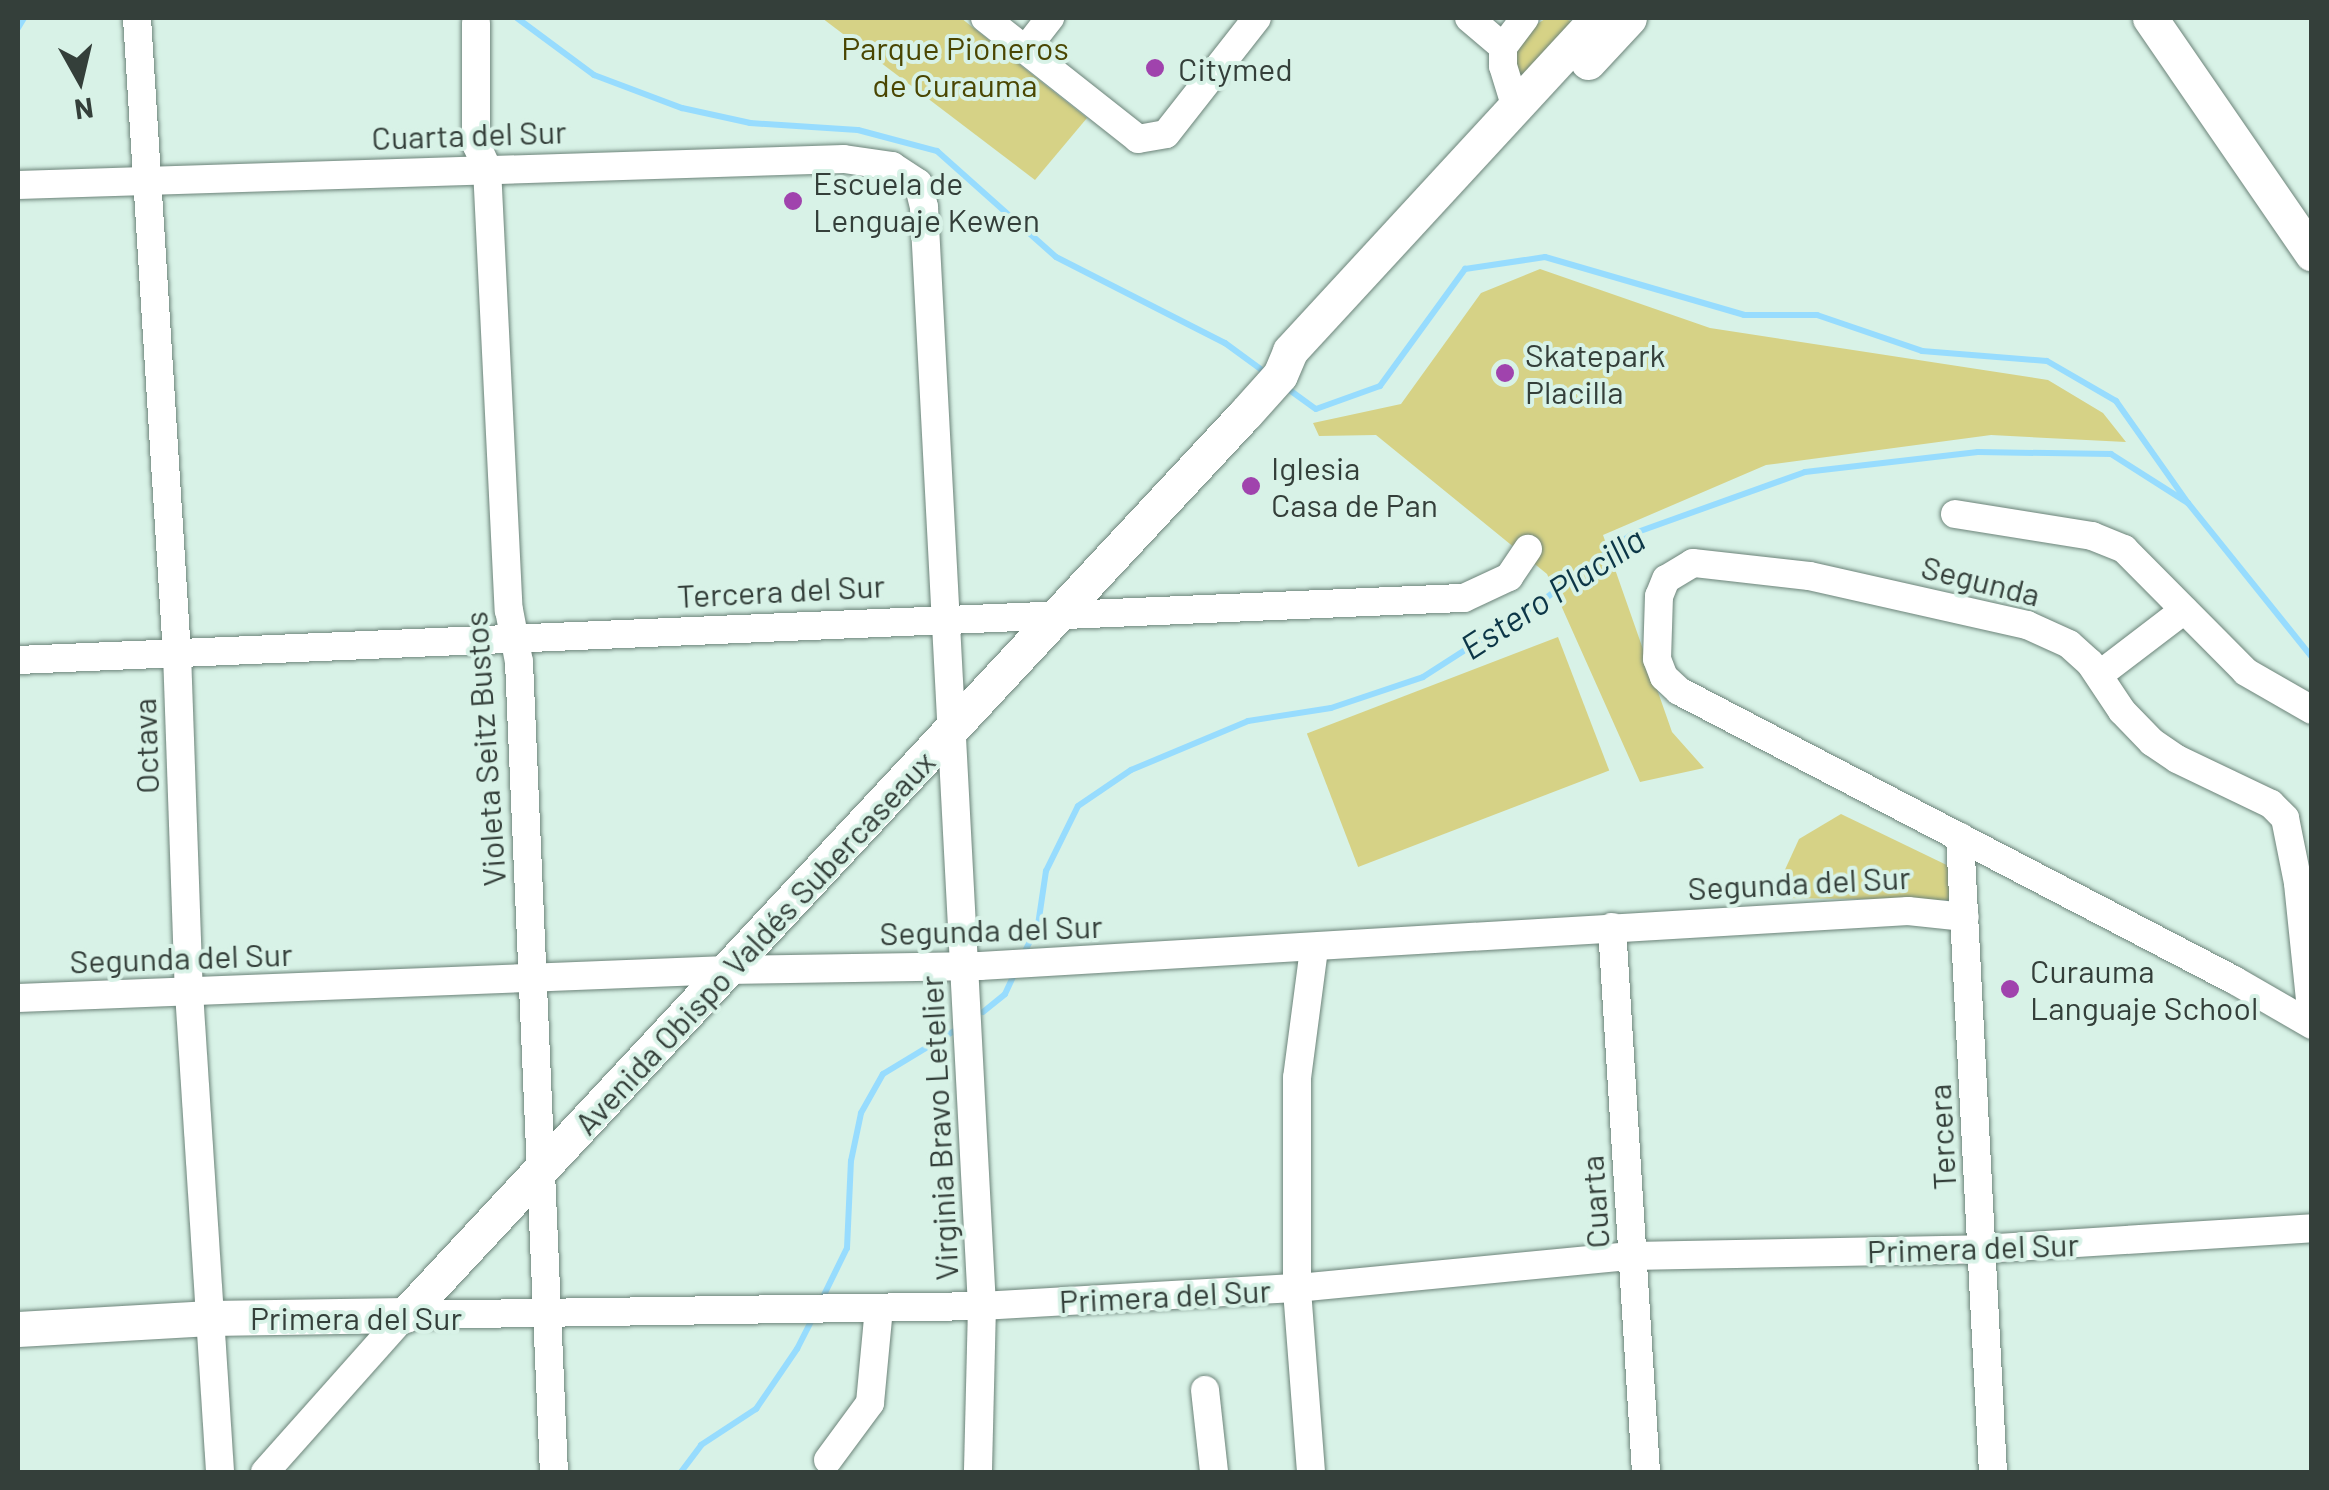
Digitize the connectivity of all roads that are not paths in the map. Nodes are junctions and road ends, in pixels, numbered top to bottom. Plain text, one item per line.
1 (137, 18) edge
2 (985, 18) edge
3 (1050, 18) edge
4 (1257, 18) edge
5 (1468, 18) edge
6 (1525, 18) edge
7 (1598, 18) edge
8 (1630, 18) edge
9 (2150, 18) edge
10 (476, 23) dead end
11 (1503, 46) junction
12 (1025, 50) junction
13 (1516, 108) junction
14 (487, 168) junction
15 (148, 178) junction
16 (918, 182) joint
17 (18, 185) edge
18 (2312, 254) edge
19 (1280, 375) junction
20 (1955, 514) dead end
21 (1528, 548) dead end
22 (2184, 610) junction
23 (1060, 613) junction
24 (946, 618) junction
25 (515, 638) junction
26 (177, 653) junction
27 (18, 660) edge
28 (2099, 675) junction
29 (2312, 710) edge
30 (952, 729) junction
31 (1960, 837) junction
32 (1964, 917) junction
33 (1612, 926) junction
34 (1314, 949) junction
35 (2310, 951) edge
36 (973, 967) junction
37 (727, 970) junction
38 (533, 980) junction
39 (188, 992) junction
40 (18, 998) edge
41 (2312, 1022) edge
42 (543, 1168) junction
43 (2312, 1228) edge
44 (1982, 1249) junction
45 (1632, 1256) junction
46 (1297, 1288) junction
47 (982, 1306) junction
48 (879, 1308) junction
49 (406, 1316) junction
50 (548, 1316) junction
51 (210, 1318) junction
52 (18, 1329) edge
53 (1205, 1390) dead end
54 (828, 1460) dead end
55 (220, 1472) edge
56 (265, 1472) edge
57 (554, 1472) edge
58 (978, 1472) edge
59 (1214, 1472) edge
60 (1312, 1472) edge
61 (1646, 1472) edge
62 (1993, 1472) edge

1 - 15 street, Octava
2 - 12 street
3 - 12 street
4 - 12 street
5 - 11 street
6 - 11 street
7 - 13 main road
8 - 19 main road
9 - 18 main road
10 - 14 street, Violeta Seitz Bustos
11 - 13 street
13 - 19 main road
14 - 15 street, Cuarta del Sur
14 - 16 street, Cuarta del Sur
14 - 25 street, Violeta Seitz Bustos
15 - 17 street, Cuarta del Sur
15 - 26 street, Octava
16 - 24 street, Virginia Bravo Letelier
19 - 23 main road, Avenida Obispo Valdés Subercaseaux
20 - 22 street
21 - 23 street, Tercera del Sur
22 - 28 street
22 - 29 street
23 - 24 street, Tercera del Sur
23 - 30 main road, Avenida Obispo Valdés Subercaseaux
24 - 25 street, Tercera del Sur
24 - 30 street, Virginia Bravo Letelier
25 - 26 street, Tercera del Sur
25 - 38 street, Violeta Seitz Bustos
26 - 27 street, Tercera del Sur
26 - 39 street, Octava
28 - 31 street, Segunda
28 - 35 street, Segunda
30 - 36 street, Virginia Bravo Letelier
30 - 37 main road, Avenida Obispo Valdés Subercaseaux
31 - 32 street, Tercera
31 - 41 street
32 - 33 street, Segunda del Sur
32 - 44 street, Tercera
33 - 34 street, Segunda del Sur
33 - 45 street, Cuarta
34 - 36 street, Segunda del Sur
34 - 46 street
35 - 41 street, Segunda
36 - 37 street, Segunda del Sur
36 - 47 street, Virginia Bravo Letelier
37 - 38 street, Segunda del Sur
37 - 42 main road, Avenida Obispo Valdés Subercaseaux
38 - 39 street, Segunda del Sur
38 - 42 street, Violeta Seitz Bustos
39 - 40 street, Segunda del Sur
39 - 51 street, Octava
42 - 49 main road, Avenida Obispo Valdés Subercaseaux
42 - 50 street, Violeta Seitz Bustos
43 - 44 street, Primera del Sur
44 - 45 street, Primera del Sur
44 - 62 street, Tercera
45 - 46 street, Primera del Sur
45 - 61 street, Cuarta
46 - 47 street, Primera del Sur
46 - 60 street
47 - 48 street, Primera del Sur
47 - 58 street, Virginia Bravo Letelier
48 - 50 street, Primera del Sur
48 - 54 street
49 - 50 street, Primera del Sur
49 - 51 main road, Primera del Sur
49 - 56 street, Avenida Obispo Valdés Subercaseaux
50 - 57 street, Violeta Seitz Bustos
51 - 52 main road, Primera del Sur
51 - 55 street, Octava
53 - 59 street

